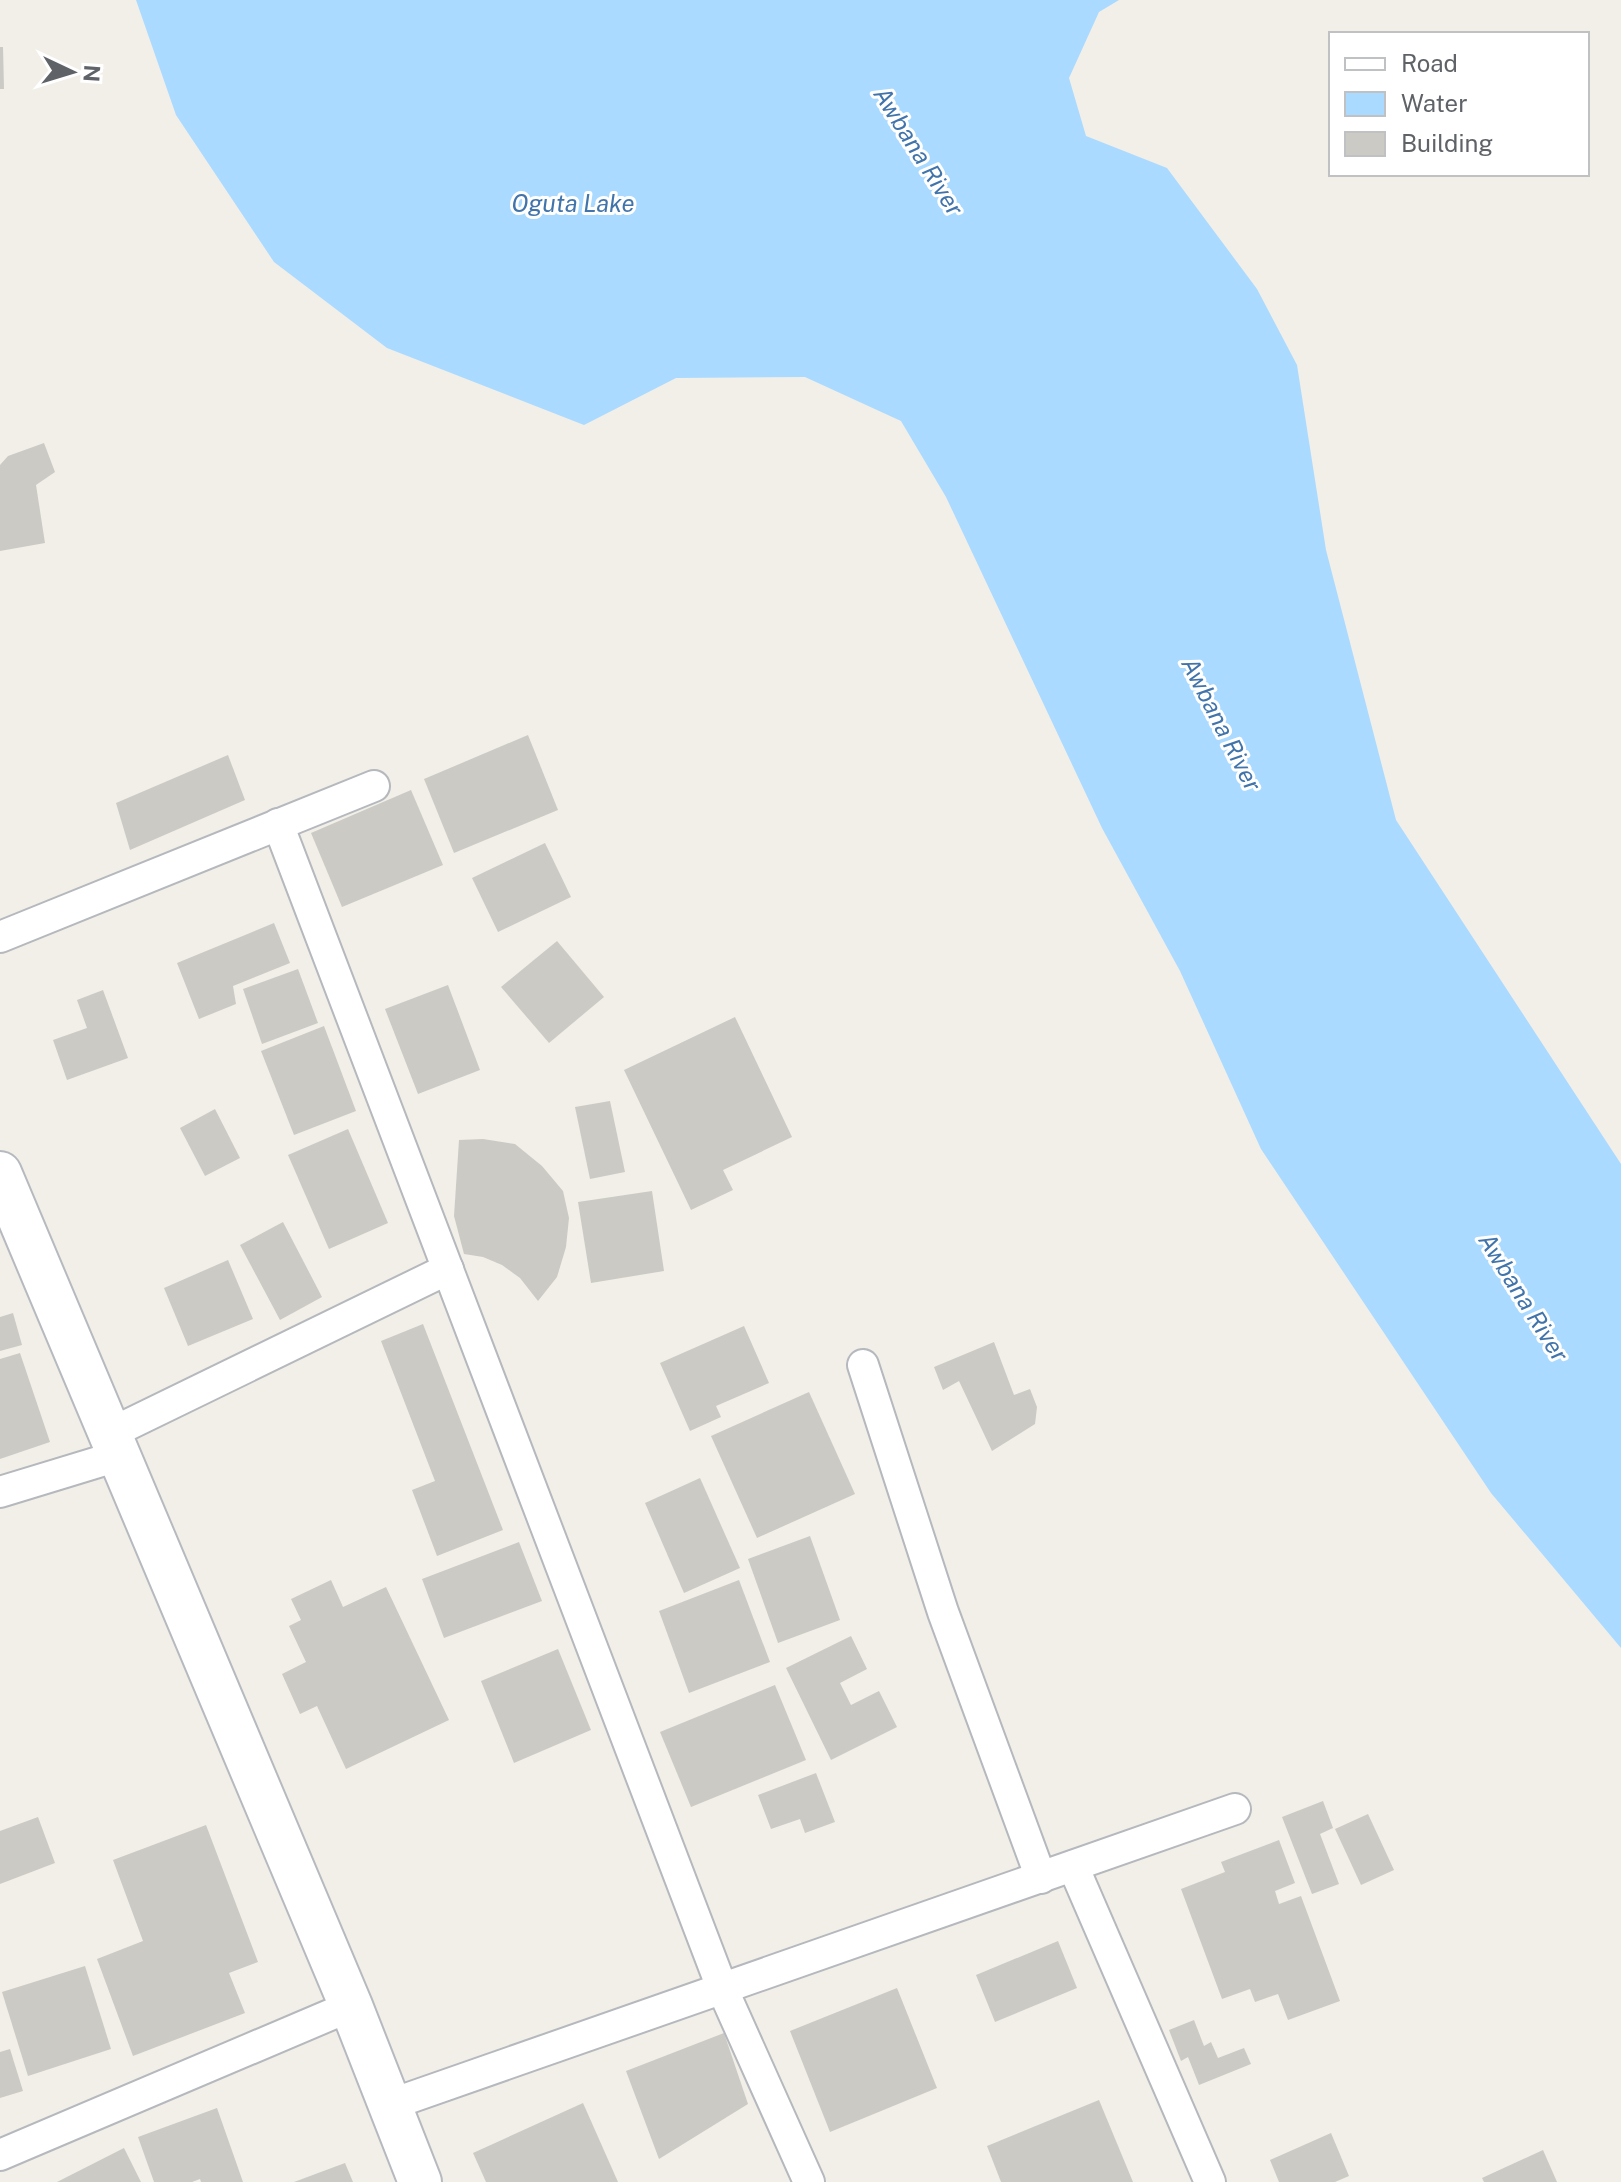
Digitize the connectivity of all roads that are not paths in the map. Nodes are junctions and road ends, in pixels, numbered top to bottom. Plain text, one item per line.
1 (374, 786) dead end
2 (278, 824) junction
3 (0, 937) edge
4 (0, 1173) edge
5 (448, 1269) junction
6 (863, 1365) dead end
7 (114, 1445) junction
8 (0, 1492) edge
9 (1235, 1809) dead end
10 (1073, 1866) junction
11 (1041, 1878) junction
12 (722, 1988) junction
13 (351, 2006) junction
14 (389, 2105) junction
15 (0, 2155) edge
16 (420, 2182) edge
17 (809, 2182) edge
18 (1210, 2182) edge

1 - 2 street
2 - 3 street
2 - 5 street
4 - 7 street
5 - 7 street
5 - 12 street
6 - 11 street
7 - 8 street
7 - 13 street
9 - 10 street
10 - 11 street
10 - 18 street
11 - 12 street
12 - 14 street
12 - 17 street
13 - 14 street
13 - 15 street
14 - 16 street

